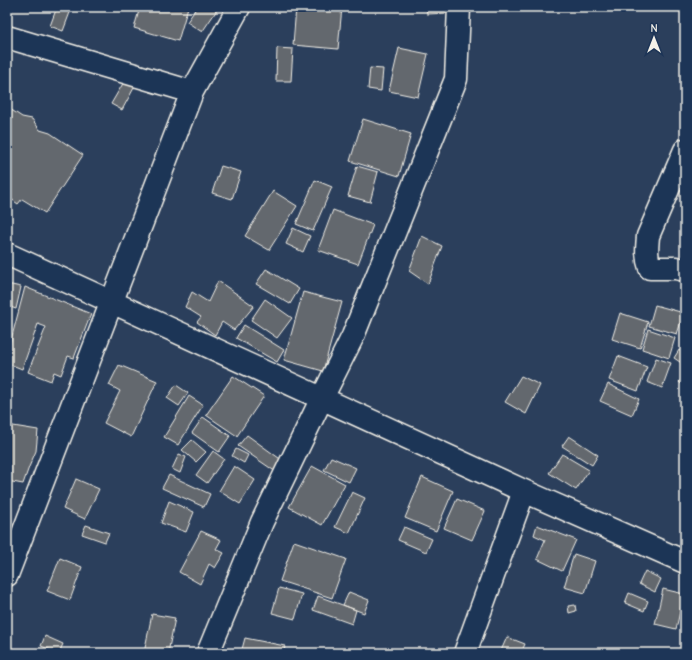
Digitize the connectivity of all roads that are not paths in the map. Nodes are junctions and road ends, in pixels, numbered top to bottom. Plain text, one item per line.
1 (239, 7) edge
2 (459, 7) edge
3 (7, 37) edge
4 (192, 92) junction
5 (685, 150) edge
6 (7, 254) edge
7 (685, 270) edge
8 (112, 302) junction
9 (322, 398) junction
10 (524, 491) junction
11 (685, 562) edge
12 (7, 575) edge
13 (208, 653) edge
14 (465, 653) edge

1 - 4 street
2 - 9 street
3 - 4 street
4 - 8 street
5 - 7 street
6 - 8 street
8 - 9 street
8 - 12 street
9 - 10 street
9 - 13 street
10 - 11 street
10 - 14 street

